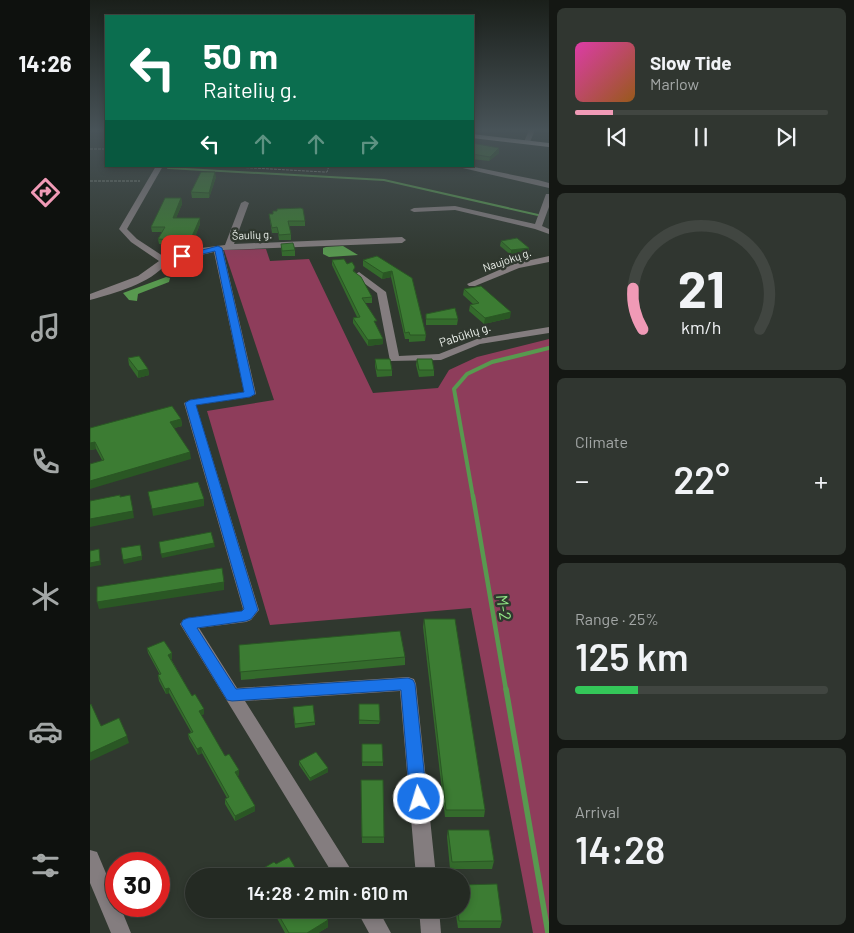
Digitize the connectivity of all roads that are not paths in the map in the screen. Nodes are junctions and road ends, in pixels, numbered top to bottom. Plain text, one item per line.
1 (156, 174) edge
2 (495, 174) edge
3 (549, 186) edge
4 (549, 196) edge
5 (245, 203) dead end
6 (414, 210) dead end
7 (538, 227) junction
8 (549, 232) edge
9 (402, 240) dead end
10 (223, 248) junction
11 (549, 258) edge
12 (164, 261) junction
13 (359, 275) edge
14 (472, 284) dead end
15 (90, 297) edge
16 (549, 330) edge
17 (232, 695) junction
18 (90, 859) edge
19 (340, 868) edge
20 (425, 868) edge
21 (372, 918) edge
22 (430, 918) edge
23 (121, 933) edge
24 (381, 933) edge
25 (431, 933) edge

1 - 12 street
2 - 3 street
4 - 7 street
5 - 10 street
6 - 7 street
7 - 8 street
9 - 10 street, Šaulių g.
10 - 12 street, Šaulių g.
10 - 17 street
11 - 14 street, Naujokų g.
12 - 15 street
13 - 16 street, Pabūklų g.
17 - 19 street
17 - 20 street
18 - 23 street
21 - 24 street
22 - 25 street

